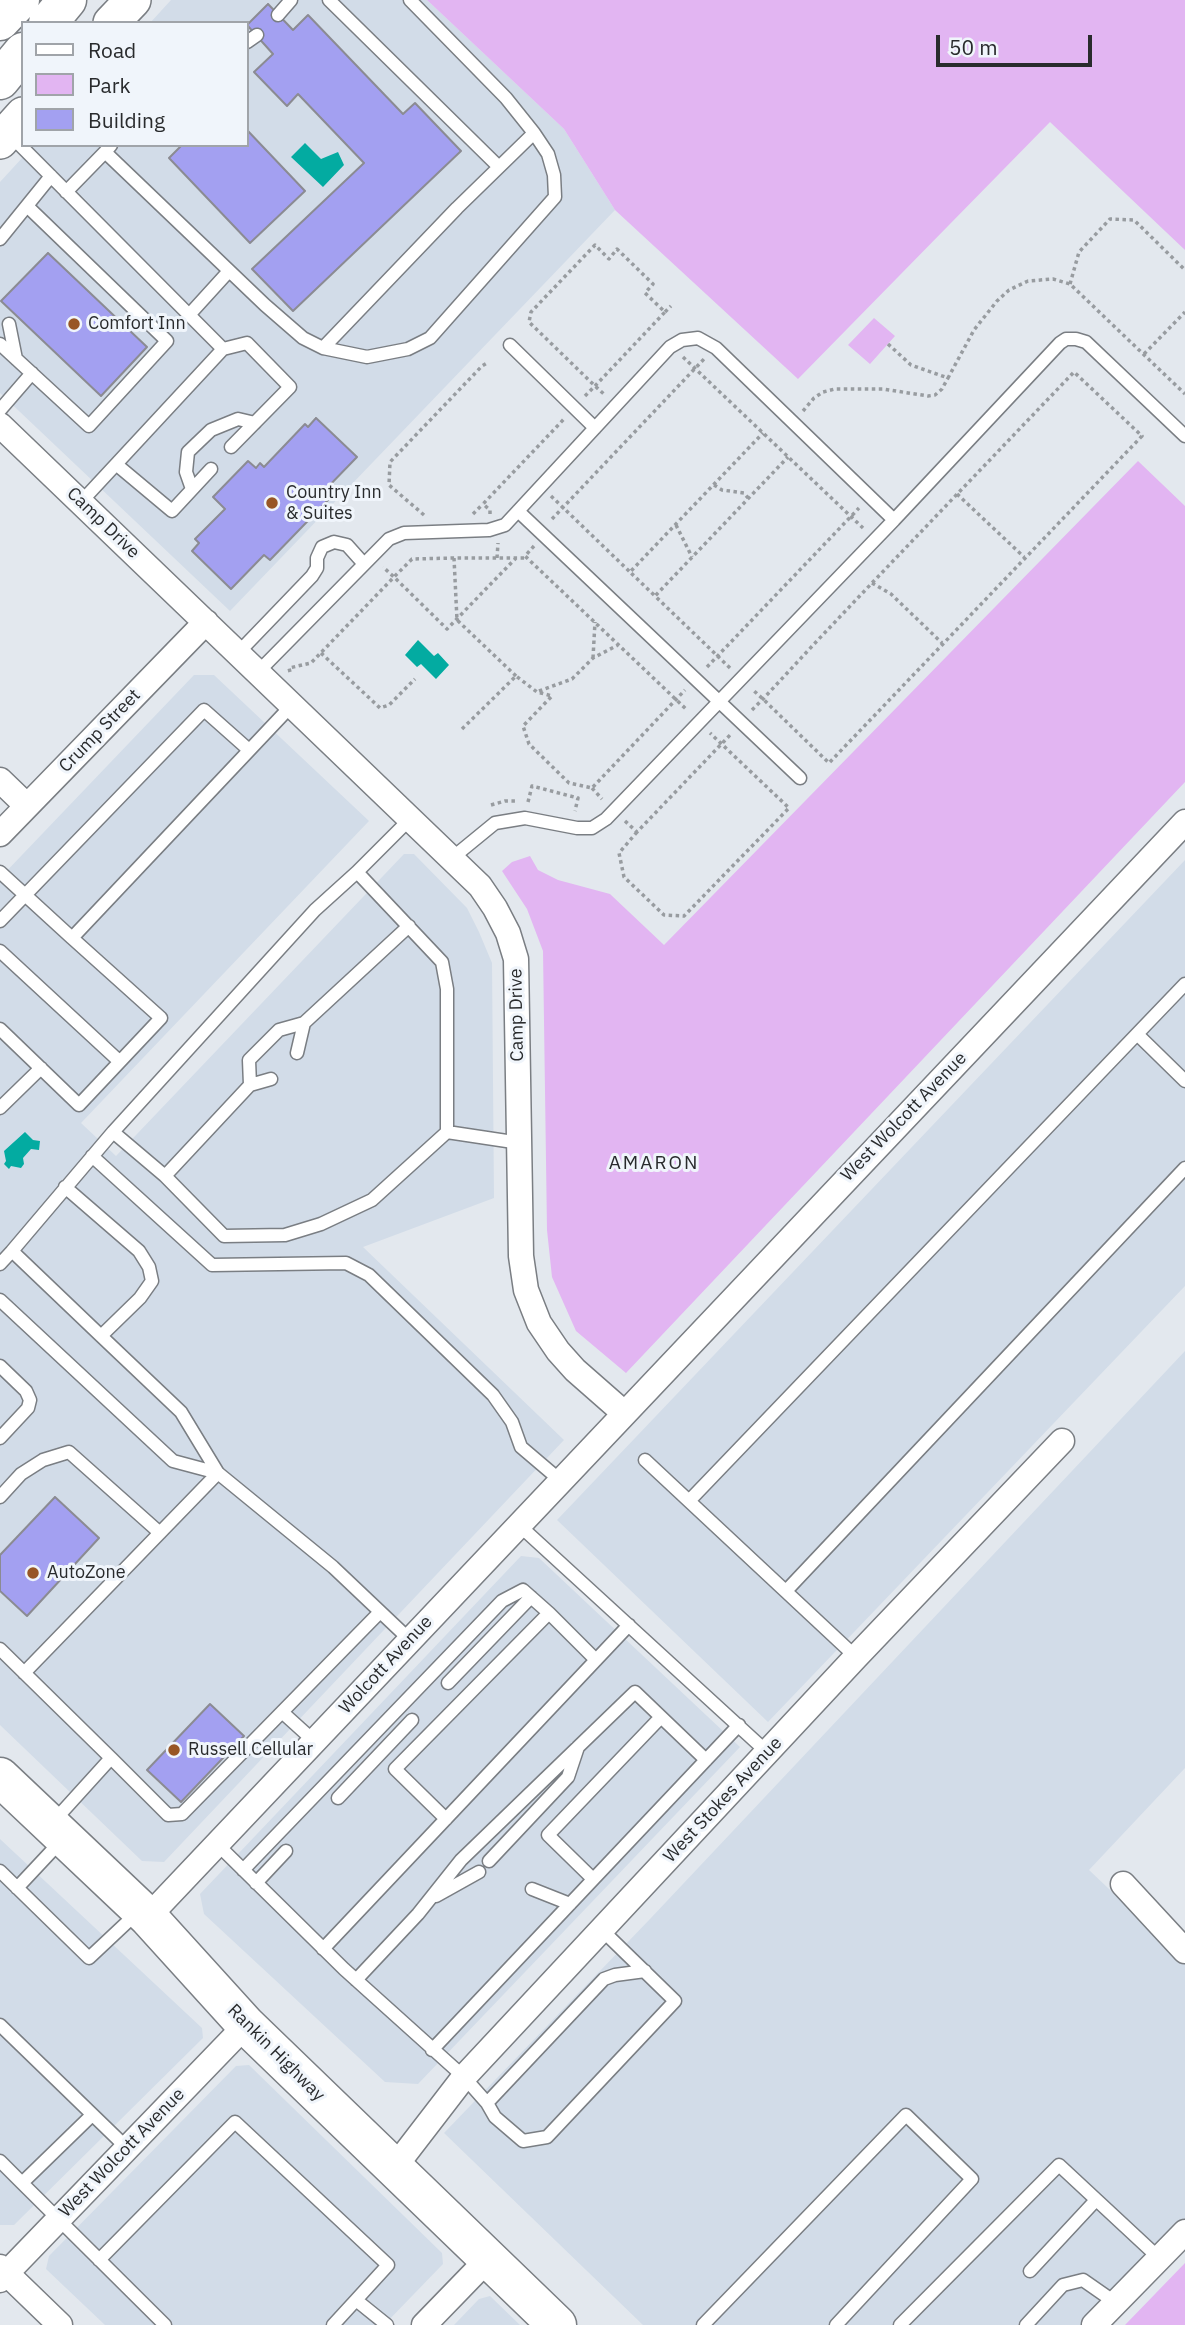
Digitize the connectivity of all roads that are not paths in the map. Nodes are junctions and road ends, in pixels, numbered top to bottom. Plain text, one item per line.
1 (20, 0) edge
2 (67, 0) edge
3 (133, 0) edge
4 (291, 0) edge
5 (329, 0) edge
6 (410, 0) edge
7 (278, 15) dead end
8 (0, 21) edge
9 (50, 21) edge
10 (113, 21) edge
11 (21, 54) edge
12 (0, 80) edge
13 (534, 133) junction
14 (26, 147) edge
15 (108, 149) edge
16 (499, 167) junction
17 (51, 176) junction
18 (66, 192) junction
19 (27, 206) junction
20 (0, 239) edge
21 (229, 271) junction
22 (189, 314) junction
23 (9, 324) dead end
24 (0, 344) edge
25 (510, 345) dead end
26 (323, 348) junction
27 (223, 349) junction
28 (16, 359) junction
29 (32, 373) junction
30 (0, 410) edge
31 (255, 423) junction
32 (0, 425) edge
33 (595, 428) junction
34 (1185, 436) edge
35 (231, 447) dead end
36 (117, 465) junction
37 (211, 469) dead end
38 (192, 489) junction
39 (81, 502) junction
40 (518, 511) junction
41 (894, 520) junction
42 (364, 564) junction
43 (203, 625) junction
44 (238, 653) junction
45 (258, 672) junction
46 (719, 701) junction
47 (292, 705) junction
48 (249, 750) junction
49 (800, 778) dead end
50 (0, 780) edge
51 (27, 806) junction
52 (410, 819) junction
53 (1185, 822) edge
54 (0, 834) edge
55 (451, 859) junction
56 (0, 872) edge
57 (357, 872) junction
58 (25, 895) junction
59 (0, 922) edge
60 (408, 926) junction
61 (72, 938) junction
62 (0, 951) edge
63 (1185, 984) edge
64 (304, 1023) junction
65 (0, 1028) edge
66 (1137, 1034) junction
67 (297, 1053) dead end
68 (119, 1061) junction
69 (41, 1068) junction
70 (271, 1079) dead end
71 (1185, 1081) edge
72 (250, 1085) junction
73 (3, 1101) edge
74 (113, 1132) junction
75 (447, 1132) junction
76 (520, 1143) junction
77 (92, 1156) junction
78 (1185, 1168) edge
79 (165, 1176) junction
80 (65, 1187) junction
81 (12, 1251) junction
82 (0, 1264) edge
83 (0, 1300) edge
84 (101, 1336) junction
85 (0, 1366) edge
86 (624, 1413) junction
87 (3, 1430) edge
88 (1062, 1441) dead end
89 (645, 1460) dead end
90 (218, 1473) junction
91 (561, 1481) junction
92 (0, 1497) edge
93 (689, 1501) junction
94 (519, 1525) junction
95 (160, 1533) junction
96 (786, 1591) junction
97 (531, 1597) junction
98 (380, 1612) junction
99 (549, 1613) junction
100 (629, 1625) junction
101 (410, 1640) junction
102 (0, 1650) edge
103 (856, 1657) junction
104 (596, 1660) junction
105 (24, 1673) junction
106 (448, 1684) dead end
107 (282, 1712) junction
108 (661, 1717) junction
109 (412, 1720) dead end
110 (739, 1725) junction
111 (314, 1741) junction
112 (578, 1746) junction
113 (768, 1752) junction
114 (111, 1758) junction
115 (706, 1760) junction
116 (3, 1787) edge
117 (338, 1798) dead end
118 (446, 1819) junction
119 (57, 1831) junction
120 (217, 1844) junction
121 (286, 1851) dead end
122 (489, 1861) dead end
123 (243, 1870) junction
124 (0, 1871) edge
125 (479, 1872) dead end
126 (593, 1879) junction
127 (256, 1882) junction
128 (1123, 1884) dead end
129 (17, 1888) junction
130 (532, 1889) dead end
131 (429, 1900) junction
132 (569, 1905) junction
133 (144, 1914) junction
134 (602, 1930) junction
135 (323, 1949) junction
136 (1185, 1951) edge
137 (645, 1971) junction
138 (356, 1980) junction
139 (0, 2025) edge
140 (246, 2025) junction
141 (432, 2050) junction
142 (464, 2077) junction
143 (487, 2102) junction
144 (92, 2115) junction
145 (127, 2148) junction
146 (0, 2161) edge
147 (394, 2168) junction
148 (22, 2183) junction
149 (1096, 2200) junction
150 (57, 2220) junction
151 (1185, 2232) edge
152 (1159, 2258) junction
153 (488, 2259) junction
154 (99, 2260) junction
155 (1030, 2271) dead end
156 (2, 2273) edge
157 (356, 2300) junction
158 (1116, 2303) junction
159 (60, 2325) edge
160 (165, 2325) edge
161 (332, 2325) edge
162 (387, 2325) edge
163 (424, 2325) edge
164 (557, 2325) edge
165 (704, 2325) edge
166 (836, 2325) edge
167 (900, 2325) edge
168 (1026, 2325) edge
169 (1094, 2325) edge

1 - 8 highway
2 - 9 highway
3 - 10 main road
4 - 7 lane
5 - 16 lane
6 - 13 lane
11 - 12 highway
13 - 16 lane
13 - 26 lane
14 - 17 lane
15 - 18 lane
15 - 21 lane
16 - 26 lane
17 - 18 lane
17 - 19 lane
18 - 22 lane
19 - 20 lane
19 - 29 lane
21 - 22 lane
21 - 26 lane
22 - 27 lane
23 - 28 lane
24 - 28 lane
25 - 33 lane
27 - 31 lane
27 - 36 lane
28 - 29 lane
29 - 30 lane
31 - 35 lane
31 - 38 lane
32 - 39 street, Camp Drive
33 - 40 lane
33 - 41 lane
34 - 41 lane
36 - 38 lane
36 - 39 lane
37 - 38 lane
39 - 43 street, Camp Drive
40 - 42 lane
40 - 46 lane
41 - 46 lane
42 - 44 lane
42 - 45 lane
43 - 44 street, Camp Drive
43 - 51 street, Crump Street
44 - 45 street, Camp Drive
45 - 47 street, Camp Drive
46 - 49 lane
46 - 55 lane
47 - 48 lane
47 - 52 street, Camp Drive
48 - 58 lane
48 - 61 lane
50 - 51 street
51 - 54 street, Crump Street
52 - 55 street, Camp Drive
52 - 57 lane
53 - 86 street, West Wolcott Avenue
55 - 76 street, Camp Drive
56 - 58 lane
57 - 60 lane
57 - 74 lane
58 - 59 lane
58 - 61 lane
60 - 64 lane
60 - 75 lane
61 - 68 lane
62 - 68 lane
63 - 66 lane
64 - 67 lane
64 - 72 lane
65 - 69 lane
66 - 71 lane
66 - 93 lane
68 - 69 lane
69 - 73 lane
70 - 72 lane
72 - 79 lane
74 - 77 lane
74 - 79 lane
75 - 76 lane
75 - 79 lane
76 - 86 street, Camp Drive
77 - 80 lane
77 - 91 lane
78 - 96 lane
80 - 81 lane
80 - 84 lane
81 - 82 lane
81 - 84 lane
83 - 90 lane
84 - 90 lane
85 - 87 lane
86 - 91 street, Wolcott Avenue
88 - 103 street, West Stokes Avenue
89 - 93 lane
90 - 95 lane
90 - 98 lane
91 - 94 street, Wolcott Avenue
92 - 95 lane
93 - 96 lane
94 - 100 lane
94 - 101 street, Wolcott Avenue
95 - 105 lane
96 - 103 lane
97 - 99 lane
97 - 106 lane
97 - 123 lane
98 - 101 lane
98 - 107 lane
99 - 104 lane
99 - 118 lane
100 - 104 lane
100 - 110 lane
101 - 111 street, Wolcott Avenue
102 - 105 lane
103 - 113 street, West Stokes Avenue
104 - 118 lane
105 - 114 lane
107 - 111 lane
107 - 114 lane
108 - 112 lane
108 - 115 lane
108 - 126 lane
109 - 117 lane
110 - 113 lane
110 - 115 lane
111 - 120 street, Wolcott Avenue
112 - 122 lane
112 - 131 lane
113 - 134 street, West Stokes Avenue
114 - 119 lane
115 - 126 lane
116 - 119 highway, Rankin Highway
118 - 135 lane
119 - 129 lane
119 - 133 highway, Rankin Highway
120 - 123 lane
120 - 133 street, Wolcott Avenue
121 - 127 lane
123 - 127 lane
124 - 129 lane
125 - 131 lane
126 - 132 lane
127 - 135 lane
128 - 136 street
129 - 133 lane
130 - 132 lane
131 - 138 lane
132 - 141 lane
133 - 140 highway, Rankin Highway
134 - 137 lane
134 - 142 street, West Stokes Avenue
135 - 138 lane
137 - 143 lane
137 - 143 lane
138 - 141 lane
139 - 144 lane
140 - 145 street, West Wolcott Avenue
140 - 147 highway, Rankin Highway
141 - 142 lane
142 - 143 lane
142 - 147 street, West Stokes Avenue
144 - 145 lane
144 - 148 lane
145 - 150 street, West Wolcott Avenue
146 - 148 lane
147 - 153 highway, Rankin Highway
148 - 150 lane
149 - 152 lane
149 - 155 lane
149 - 167 lane
150 - 154 lane
150 - 156 street, West Wolcott Avenue
151 - 152 street
152 - 158 street
153 - 163 street
153 - 164 highway, Rankin Highway
154 - 157 lane
154 - 160 lane
156 - 159 street
157 - 161 lane
157 - 162 lane
158 - 168 lane
158 - 169 street
165 - 166 lane

